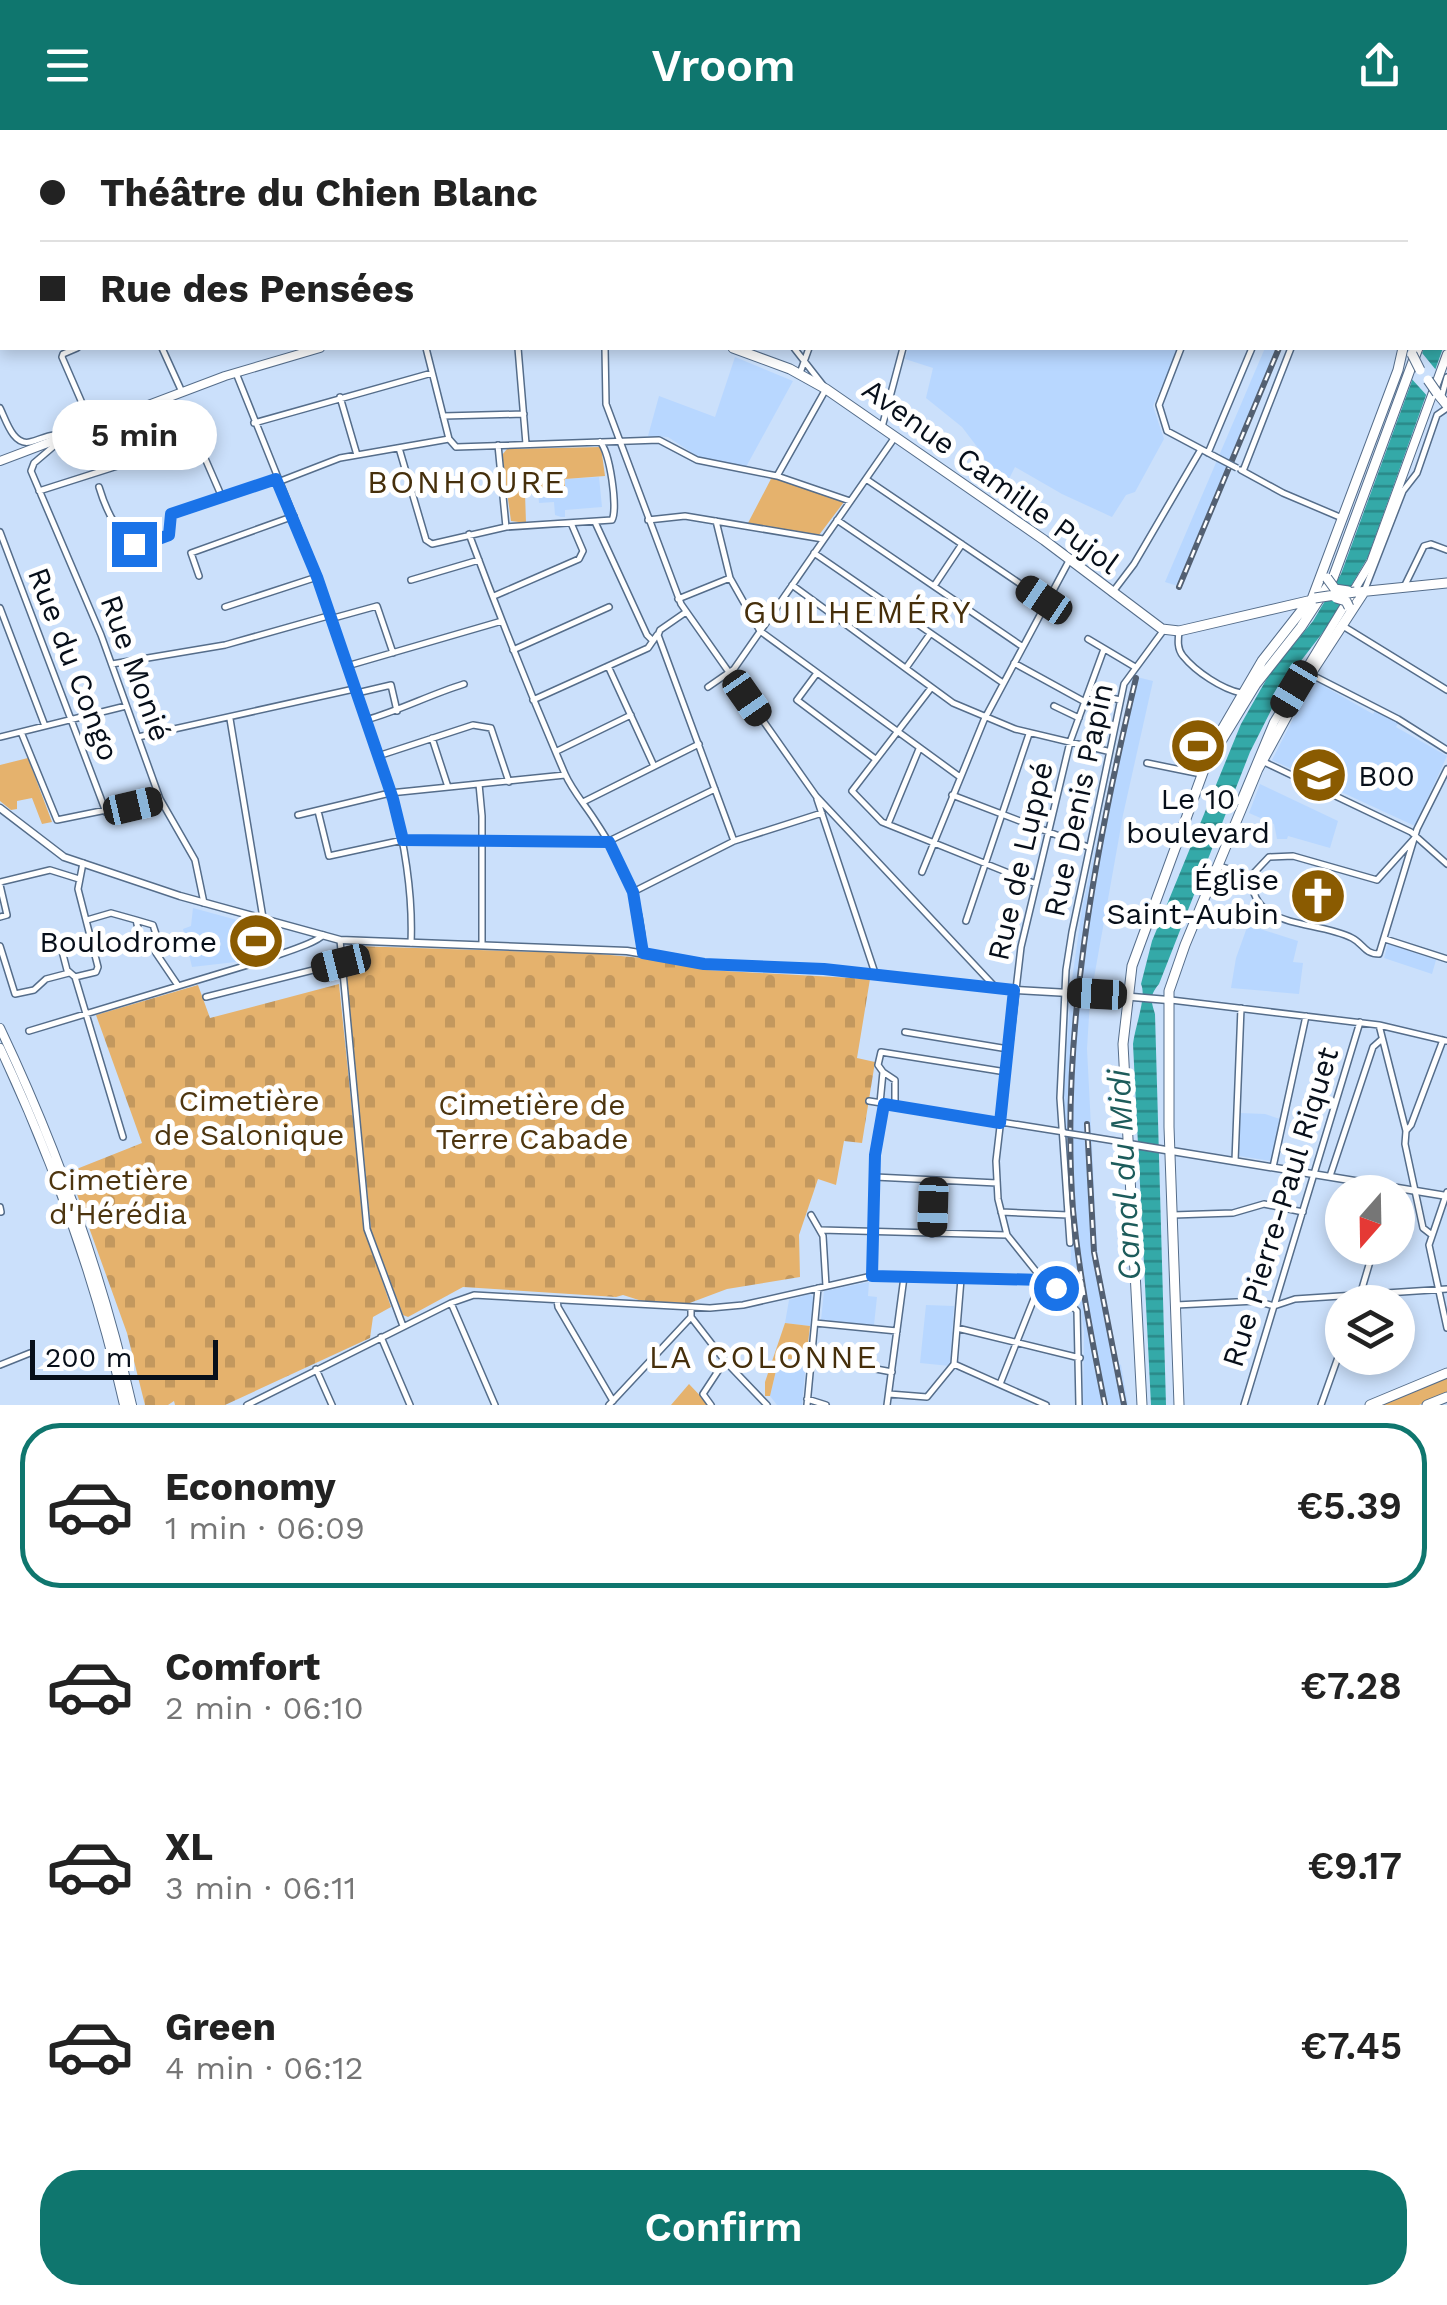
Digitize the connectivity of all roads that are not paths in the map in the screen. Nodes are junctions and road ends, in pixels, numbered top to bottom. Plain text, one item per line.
1 (73, 350) edge
2 (163, 350) edge
3 (313, 350) edge
4 (426, 350) edge
5 (518, 350) edge
6 (605, 350) edge
7 (738, 350) edge
8 (796, 350) edge
9 (809, 350) edge
10 (902, 350) edge
11 (1180, 350) edge
12 (1251, 350) edge
13 (1290, 350) edge
14 (1409, 350) edge
15 (1409, 350) edge
16 (1410, 350) edge
17 (1447, 354) edge
18 (806, 361) junction
19 (1402, 369) junction
20 (1420, 370) junction
21 (236, 373) junction
22 (432, 373) junction
23 (800, 374) junction
24 (1445, 377) edge
25 (1428, 380) junction
26 (826, 389) junction
27 (182, 392) junction
28 (340, 397) junction
29 (1443, 401) edge
30 (142, 407) junction
31 (0, 408) edge
32 (524, 414) junction
33 (443, 416) junction
34 (254, 423) junction
35 (92, 426) junction
36 (882, 428) junction
37 (896, 438) junction
38 (449, 439) junction
39 (58, 440) junction
40 (619, 440) junction
41 (600, 442) junction
42 (526, 444) junction
43 (498, 445) junction
44 (399, 448) junction
45 (45, 449) junction
46 (158, 453) junction
47 (1207, 453) junction
48 (357, 455) junction
49 (0, 461) edge
50 (1240, 469) junction
51 (777, 476) junction
52 (866, 479) junction
53 (97, 480) junction
54 (277, 481) junction
55 (39, 491) junction
56 (222, 496) junction
57 (850, 502) junction
58 (294, 516) junction
59 (1342, 518) junction
60 (648, 520) junction
61 (837, 520) junction
62 (570, 522) junction
63 (594, 522) junction
64 (716, 522) junction
65 (506, 527) junction
66 (0, 532) edge
67 (469, 534) junction
68 (823, 540) junction
69 (962, 544) junction
70 (1447, 550) edge
71 (814, 553) junction
72 (479, 560) junction
73 (1070, 560) junction
74 (199, 576) dead end
75 (1328, 576) junction
76 (317, 577) junction
77 (730, 578) junction
78 (411, 580) dead end
79 (1447, 583) edge
80 (792, 585) junction
81 (934, 586) junction
82 (1404, 587) junction
83 (1360, 592) junction
84 (1112, 593) junction
85 (494, 596) junction
86 (1328, 596) junction
87 (678, 599) junction
88 (1313, 601) junction
89 (1048, 602) junction
90 (224, 607) dead end
91 (609, 607) dead end
92 (0, 608) edge
93 (1278, 608) junction
94 (1350, 609) junction
95 (686, 612) junction
96 (329, 618) junction
97 (502, 621) junction
98 (1340, 625) junction
99 (1163, 630) junction
100 (760, 631) junction
101 (1178, 631) junction
102 (930, 634) junction
103 (656, 638) junction
104 (1088, 640) dead end
105 (1022, 647) junction
106 (1104, 649) junction
107 (513, 650) junction
108 (393, 653) junction
109 (1262, 661) junction
110 (1014, 663) junction
111 (112, 664) junction
112 (347, 666) junction
113 (608, 666) junction
114 (1135, 667) junction
115 (905, 669) junction
116 (730, 674) junction
117 (817, 674) junction
118 (1310, 674) junction
119 (1004, 683) junction
120 (464, 684) dead end
121 (708, 688) dead end
122 (931, 688) junction
123 (1447, 690) edge
124 (356, 691) junction
125 (1089, 693) junction
126 (1242, 693) junction
127 (533, 700) junction
128 (1120, 700) junction
129 (1085, 702) junction
130 (126, 706) junction
131 (1054, 706) dead end
132 (397, 711) junction
133 (630, 715) junction
134 (985, 717) junction
135 (1079, 718) junction
136 (230, 719) junction
137 (72, 720) junction
138 (366, 720) junction
139 (45, 726) junction
140 (896, 731) junction
141 (21, 732) junction
142 (1030, 733) junction
143 (0, 737) edge
144 (138, 737) junction
145 (432, 738) junction
146 (1070, 742) junction
147 (699, 744) junction
148 (920, 748) junction
149 (1447, 750) edge
150 (556, 751) junction
151 (1109, 751) junction
152 (378, 756) junction
153 (874, 758) junction
154 (1262, 761) junction
155 (1147, 763) dead end
156 (654, 766) junction
157 (1447, 769) edge
158 (1205, 773) junction
159 (565, 775) junction
160 (960, 777) junction
161 (509, 782) junction
162 (479, 784) junction
163 (448, 787) junction
164 (715, 789) junction
165 (390, 793) junction
166 (952, 796) junction
167 (160, 799) junction
168 (582, 802) junction
169 (0, 808) edge
170 (318, 811) junction
171 (824, 811) junction
172 (106, 812) junction
173 (1002, 814) junction
174 (298, 815) dead end
175 (888, 824) junction
176 (1232, 830) junction
177 (1048, 832) junction
178 (1414, 837) junction
179 (403, 840) junction
180 (482, 840) junction
181 (734, 841) junction
182 (609, 842) junction
183 (934, 842) junction
184 (1088, 847) junction
185 (1220, 862) junction
186 (83, 863) junction
187 (986, 864) junction
188 (1447, 864) edge
189 (922, 872) dead end
190 (1251, 876) junction
191 (79, 879) junction
192 (0, 883) edge
193 (1036, 884) junction
194 (633, 892) junction
195 (204, 903) junction
196 (0, 917) edge
197 (263, 918) junction
198 (86, 920) junction
199 (136, 920) junction
200 (966, 920) dead end
201 (322, 935) junction
202 (1385, 938) junction
203 (152, 939) junction
204 (340, 940) junction
205 (411, 944) junction
206 (482, 944) junction
207 (0, 946) edge
208 (61, 947) dead end
209 (643, 953) junction
210 (1447, 959) edge
211 (341, 963) junction
212 (72, 975) junction
213 (875, 975) junction
214 (177, 984) junction
215 (996, 988) junction
216 (1014, 990) junction
217 (1067, 993) junction
218 (206, 996) dead end
219 (1130, 997) junction
220 (1163, 1000) junction
221 (1241, 1008) junction
222 (85, 1012) junction
223 (1306, 1016) junction
224 (1360, 1022) junction
225 (1379, 1024) junction
226 (0, 1028) edge
227 (28, 1031) dead end
228 (904, 1032) dead end
229 (1382, 1039) junction
230 (1445, 1040) edge
231 (0, 1048) edge
232 (1008, 1049) junction
233 (883, 1072) junction
234 (1006, 1072) junction
235 (869, 1101) dead end
236 (882, 1103) junction
237 (894, 1105) junction
238 (1000, 1123) junction
239 (1406, 1131) junction
240 (1063, 1132) junction
241 (124, 1137) dead end
242 (1131, 1144) junction
243 (1167, 1149) junction
244 (1235, 1161) junction
245 (1273, 1167) junction
246 (1314, 1174) junction
247 (1325, 1175) edge
248 (1330, 1175) edge
249 (1413, 1175) edge
250 (875, 1176) junction
251 (934, 1180) junction
252 (997, 1183) junction
253 (1415, 1190) joint
254 (1447, 1194) edge
255 (1000, 1212) junction
256 (1304, 1213) junction
257 (812, 1215) dead end
258 (1068, 1215) junction
259 (1173, 1215) junction
260 (821, 1230) junction
261 (874, 1232) junction
262 (932, 1234) junction
263 (1007, 1235) junction
264 (1431, 1238) junction
265 (1070, 1243) dead end
266 (872, 1276) junction
267 (904, 1278) junction
268 (961, 1279) junction
269 (1043, 1280) junction
270 (826, 1286) junction
271 (818, 1288) junction
272 (1438, 1289) junction
273 (1447, 1289) edge
274 (1415, 1292) edge
275 (1325, 1299) edge
276 (557, 1300) junction
277 (451, 1302) junction
278 (1176, 1306) junction
279 (1274, 1306) junction
280 (692, 1308) junction
281 (691, 1317) junction
282 (815, 1323) junction
283 (403, 1326) junction
284 (957, 1328) junction
285 (1447, 1328) edge
286 (897, 1330) junction
287 (381, 1337) junction
288 (1016, 1343) junction
289 (30, 1353) dead end
290 (812, 1357) junction
291 (1080, 1358) junction
292 (725, 1362) junction
293 (954, 1364) junction
294 (0, 1366) edge
295 (316, 1370) junction
296 (892, 1372) junction
297 (1447, 1373) edge
298 (1332, 1375) edge
299 (1000, 1384) junction
300 (889, 1394) junction
301 (1447, 1396) edge
302 (807, 1402) edge
303 (611, 1403) edge
304 (124, 1405) edge
305 (132, 1405) edge
306 (247, 1405) edge
307 (332, 1405) edge
308 (410, 1405) edge
309 (494, 1405) edge
310 (711, 1405) edge
311 (768, 1405) edge
312 (826, 1405) edge
313 (888, 1405) edge
314 (1046, 1405) edge
315 (1079, 1405) edge
316 (1142, 1405) edge
317 (1180, 1405) edge
318 (1244, 1405) edge
319 (1321, 1405) edge
320 (1370, 1405) edge
321 (1427, 1405) edge

1 - 35 street
2 - 27 street
3 - 21 main road
4 - 22 street
5 - 32 street
6 - 40 street
7 - 23 main road, Avenue Camille Pujol
8 - 18 street
9 - 18 street
10 - 36 street
11 - 47 street
12 - 47 street
13 - 50 street
14 - 19 main road
15 - 75 main road
16 - 20 main road, bridge
17 - 176 main road
18 - 23 street
18 - 26 street
19 - 20 main road, bridge
19 - 59 main road
20 - 25 main road, bridge
21 - 27 main road
21 - 34 street
22 - 28 street
22 - 33 street
23 - 26 main road, Avenue Camille Pujol
24 - 25 street, bridge
24 - 29 street
25 - 29 main road, bridge
26 - 36 main road, Avenue Camille Pujol
26 - 51 street
27 - 30 main road
28 - 34 street
28 - 48 street
29 - 83 street
30 - 35 main road
30 - 46 street
31 - 39 street
32 - 33 street
32 - 42 street
33 - 38 street
34 - 54 street
35 - 39 main road
36 - 37 main road, Avenue Camille Pujol
37 - 52 street
37 - 73 main road, Avenue Camille Pujol
38 - 43 street
38 - 44 street
39 - 45 main road
40 - 41 street
40 - 51 street
40 - 60 street
41 - 42 street
41 - 63 street
42 - 43 street
43 - 65 street
44 - 48 street
44 - 67 street
45 - 49 main road
45 - 55 street
46 - 53 street
46 - 56 street
47 - 50 street, bridge
47 - 84 street
48 - 54 street
50 - 59 street
51 - 57 street
52 - 57 street
52 - 69 street
53 - 55 street
53 - 56 street
54 - 56 street
54 - 58 street
55 - 111 street, Rue Monié
57 - 61 street
58 - 74 street
58 - 76 street
59 - 75 main road
60 - 64 street
60 - 87 street
61 - 68 street
61 - 81 street
62 - 63 street
62 - 65 street
62 - 85 street
63 - 103 street
64 - 68 street
64 - 77 street
65 - 67 street
66 - 137 street, Rue du Congo
67 - 72 street
68 - 71 street
69 - 81 street
69 - 89 street
70 - 82 street
71 - 80 street
71 - 102 street
72 - 78 street
72 - 85 street
73 - 84 main road, Avenue Camille Pujol
73 - 89 street
75 - 83 main road, bridge
75 - 86 main road, bridge
75 - 88 main road
76 - 90 street
76 - 96 street
77 - 87 street
77 - 100 street
79 - 82 main road
80 - 100 street
80 - 115 street
81 - 105 street
82 - 83 main road
83 - 86 main road, bridge
83 - 94 main road
84 - 99 main road, Avenue Camille Pujol
85 - 97 street
86 - 88 main road, bridge
86 - 94 main road, bridge
87 - 95 street
88 - 93 main road
88 - 109 main road
88 - 158 main road
89 - 105 street
91 - 107 street
92 - 139 street
93 - 101 main road
93 - 109 main road
94 - 98 main road
95 - 103 street
95 - 116 street
96 - 108 street
96 - 111 street
96 - 112 street
97 - 107 street
97 - 108 street
98 - 118 main road
98 - 123 street
99 - 101 main road
99 - 114 street, Rue Denis Papin
100 - 116 street
100 - 117 street
101 - 126 street
102 - 115 street
102 - 119 street
103 - 113 street
103 - 147 street
104 - 106 street
105 - 110 street
106 - 114 street
106 - 125 street, Rue de Luppé
107 - 127 street
108 - 112 street
109 - 126 main road
110 - 119 street
110 - 129 street
111 - 130 street, Rue Monié
112 - 124 street
113 - 127 street
113 - 133 street
114 - 128 street, Rue Denis Papin
115 - 122 street
116 - 121 street
116 - 171 street
117 - 140 street
117 - 153 street
118 - 149 street
118 - 154 main road
119 - 134 street
120 - 132 street
122 - 134 street
122 - 140 street
124 - 132 street
124 - 136 street
124 - 138 street
125 - 128 street
125 - 129 street, Rue de Luppé
126 - 158 main road
127 - 150 street
128 - 151 street, Rue Denis Papin
129 - 135 street, Rue de Luppé
130 - 137 street
130 - 144 street, Rue Monié
131 - 135 street
132 - 138 street
133 - 150 street
133 - 156 street
134 - 142 street
134 - 160 street
135 - 146 street, Rue de Luppé
136 - 144 street
136 - 197 street
137 - 139 street
137 - 172 street, Rue du Congo
138 - 152 street
139 - 141 street
140 - 148 street
140 - 153 street
141 - 143 street
141 - 172 street
142 - 146 street
142 - 173 street
144 - 167 street, Rue Monié
145 - 152 street
145 - 161 street
145 - 163 street
146 - 151 street
146 - 177 street, Rue de Luppé
147 - 156 street
147 - 164 street
148 - 160 street
148 - 175 street
150 - 159 street
151 - 184 street, Rue Denis Papin
152 - 165 street
153 - 175 street
154 - 176 main road
154 - 178 street
155 - 158 street
156 - 168 street
157 - 178 street
158 - 219 main road
159 - 161 street
159 - 168 street
160 - 166 street
161 - 162 street
162 - 163 street
162 - 180 street
163 - 165 street
164 - 181 street
164 - 182 street
165 - 170 street
165 - 179 street
166 - 173 street
166 - 183 street
167 - 172 street
167 - 195 street, Rue Monié
168 - 182 street
169 - 186 street
170 - 174 street
170 - 179 street
171 - 181 street
171 - 213 street
171 - 215 street
173 - 177 street
173 - 187 street
175 - 183 street
176 - 185 main road
177 - 184 street
177 - 193 street, Rue de Luppé
178 - 188 street
178 - 190 street
178 - 202 street
179 - 180 street
179 - 205 street
180 - 182 street
180 - 206 street
181 - 194 street
182 - 194 street
183 - 187 street
183 - 189 street
184 - 217 street, Rue Denis Papin
185 - 190 street
185 - 220 main road
186 - 191 street
186 - 195 street
187 - 193 street
187 - 200 street
190 - 202 street
191 - 192 street
191 - 198 street
192 - 196 street
193 - 216 street, Rue de Luppé
194 - 209 street
195 - 197 street
197 - 201 street
198 - 199 street
198 - 212 street
199 - 203 street
199 - 203 street
201 - 204 street
201 - 214 street
202 - 210 street
203 - 214 street
204 - 205 street
204 - 211 street
205 - 206 street
206 - 209 street
207 - 212 street
208 - 212 street
209 - 213 street
211 - 218 street
211 - 283 street
212 - 222 street
213 - 215 street
214 - 222 street
215 - 216 street
216 - 217 street
216 - 232 street, Rue de Luppé
217 - 219 street, bridge
217 - 240 street, Rue Denis Papin
219 - 220 street
219 - 242 main road
220 - 221 street
220 - 243 main road
221 - 223 street
221 - 244 street
222 - 227 street
222 - 241 street
223 - 224 street
223 - 245 street
224 - 225 street
224 - 246 street, Rue Pierre-Paul Riquet
225 - 229 street
225 - 230 street
226 - 305 main road
228 - 232 street
229 - 239 street
229 - 248 street
230 - 239 street
231 - 304 main road
232 - 234 street, Rue de Luppé
233 - 234 street
233 - 236 street
233 - 237 street
234 - 238 street, Rue de Luppé
235 - 236 street
236 - 237 street
236 - 250 street
237 - 238 street
238 - 240 street
238 - 252 street, Rue de Luppé
239 - 249 street
240 - 242 street, bridge
240 - 258 street, Rue Denis Papin
242 - 243 street
242 - 316 main road
243 - 244 street
243 - 259 main road
244 - 245 street
245 - 246 street
246 - 247 street
246 - 256 street, Rue Pierre-Paul Riquet
250 - 251 street
250 - 261 street
251 - 252 street
251 - 262 street
252 - 255 street, Rue de Luppé
253 - 254 street
253 - 264 street
254 - 264 street
255 - 258 street
255 - 263 street, Rue de Luppé
256 - 259 street
256 - 279 street, Rue Pierre-Paul Riquet
257 - 260 street
258 - 265 street, Rue Denis Papin
259 - 278 main road
260 - 261 street
260 - 270 street
261 - 262 street
261 - 266 street
262 - 263 street
263 - 269 street
264 - 272 street
266 - 267 street
266 - 270 street
267 - 268 street
267 - 286 street
268 - 269 street
268 - 284 street
269 - 288 street
269 - 291 street
270 - 271 street
271 - 280 street
271 - 282 street
272 - 273 street
272 - 274 street
272 - 285 street
275 - 279 street
276 - 277 street
276 - 280 street
276 - 303 street
277 - 283 street
277 - 309 street
278 - 279 street
278 - 317 main road
279 - 318 street, Rue Pierre-Paul Riquet
280 - 281 street
281 - 292 street
281 - 303 street
282 - 286 street
282 - 290 street
283 - 287 street
284 - 288 street
284 - 293 street
286 - 296 street
287 - 295 street
287 - 308 street
288 - 291 street
288 - 299 street
289 - 294 street
290 - 296 street
290 - 302 street
291 - 315 street
292 - 310 street
292 - 311 street
293 - 299 street
293 - 300 street
295 - 306 street
295 - 307 street
296 - 300 street
297 - 320 main road
298 - 319 street
299 - 314 street
300 - 313 street
301 - 321 main road
302 - 312 street

